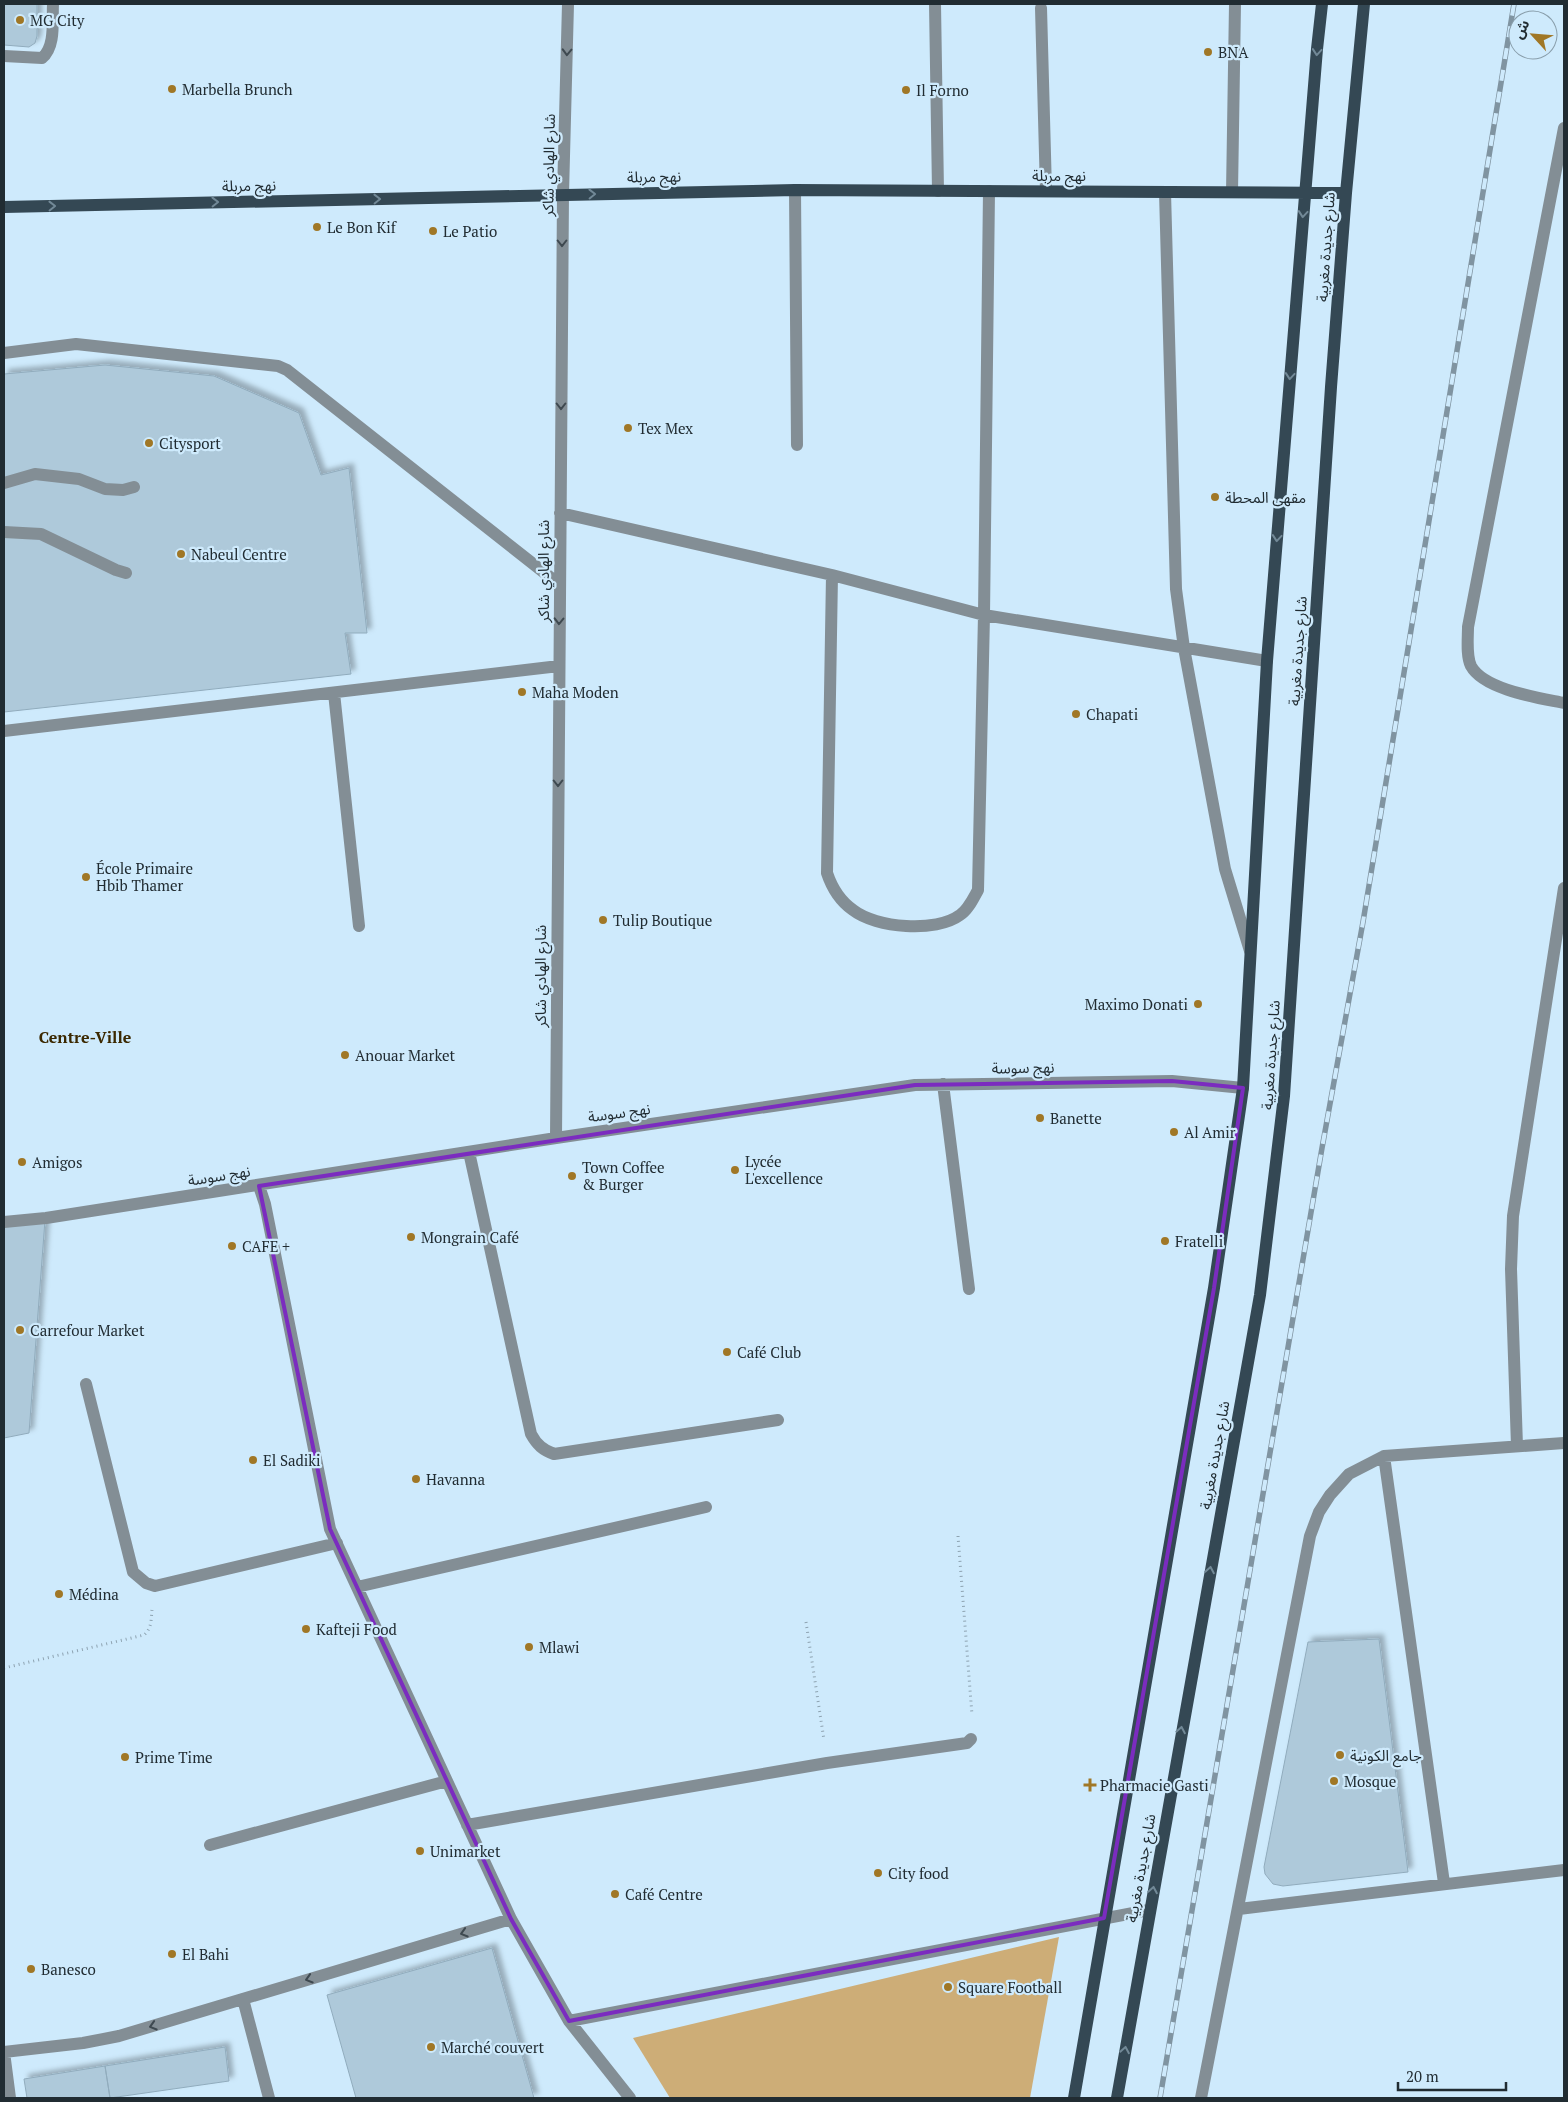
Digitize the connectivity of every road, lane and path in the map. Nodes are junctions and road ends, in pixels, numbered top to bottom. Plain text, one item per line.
1 (53, 4) edge
2 (568, 4) edge
3 (935, 4) edge
4 (1235, 4) edge
5 (1322, 4) edge
6 (1364, 4) edge
7 (1041, 8) dead end
8 (4, 56) edge
9 (1564, 128) edge
10 (795, 190) junction
11 (938, 191) junction
12 (989, 191) junction
13 (1046, 192) junction
14 (1164, 192) junction
15 (1232, 192) junction
16 (1305, 193) junction
17 (1346, 193) junction
18 (563, 194) junction
19 (4, 207) edge
20 (4, 353) edge
21 (797, 445) dead end
22 (4, 483) edge
23 (134, 487) dead end
24 (560, 513) junction
25 (4, 532) edge
26 (126, 573) dead end
27 (832, 575) junction
28 (560, 585) junction
29 (984, 615) junction
30 (1184, 648) junction
31 (1267, 661) junction
32 (559, 666) junction
33 (334, 693) junction
34 (1564, 703) edge
35 (4, 731) edge
36 (1564, 888) edge
37 (359, 926) dead end
38 (1250, 952) junction
39 (943, 1084) junction
40 (1243, 1088) junction
41 (556, 1138) junction
42 (469, 1152) junction
43 (259, 1186) junction
44 (4, 1222) edge
45 (969, 1288) dead end
46 (86, 1384) dead end
47 (778, 1420) dead end
48 (1564, 1443) edge
49 (1517, 1446) junction
50 (1384, 1456) junction
51 (706, 1507) dead end
52 (958, 1536) dead end
53 (337, 1542) junction
54 (155, 1586) junction
55 (357, 1587) junction
56 (806, 1622) dead end
57 (4, 1668) edge
58 (971, 1739) joint
59 (827, 1763) junction
60 (447, 1781) junction
61 (467, 1825) junction
62 (210, 1845) dead end
63 (1564, 1870) edge
64 (1444, 1883) junction
65 (1239, 1908) junction
66 (1149, 1910) junction
67 (1104, 1918) junction
68 (511, 1919) junction
69 (243, 1999) junction
70 (568, 2021) junction
71 (4, 2052) edge
72 (10, 2098) edge
73 (270, 2098) edge
74 (630, 2098) edge
75 (1074, 2098) edge
76 (1117, 2098) edge
77 (1201, 2098) edge

1 - 8 street
2 -> 18 street, شارع الهادي شاكر
3 - 11 street
4 - 15 street
5 -> 16 main road, شارع جديدة مغربية
6 - 17 main road, شارع جديدة مغربية
7 - 13 street
9 - 34 street
10 - 11 main road, نهج مربلة
18 -> 10 main road, نهج مربلة
10 - 21 street
11 - 12 main road, نهج مربلة
12 - 13 main road, نهج مربلة
12 - 29 street
13 - 14 main road, نهج مربلة
14 - 15 main road, نهج مربلة
14 - 30 street
15 - 16 main road, نهج مربلة
16 - 17 main road, نهج مربلة
16 -> 31 main road, شارع جديدة مغربية
66 -> 17 main road, شارع جديدة مغربية
19 -> 18 main road, نهج مربلة
18 -> 24 street, شارع الهادي شاكر
20 - 28 street
22 - 23 street
24 - 27 street
24 - 28 street, شارع الهادي شاكر
25 - 26 street
27 - 29 street
27 - 29 street
28 -> 32 street, شارع الهادي شاكر
29 - 30 street
30 - 31 street
30 - 38 street
31 - 38 main road, شارع جديدة مغربية
32 - 33 street
32 -> 41 street, شارع الهادي شاكر
33 - 35 street
33 - 37 street
36 - 49 street
38 - 40 main road, شارع جديدة مغربية
39 - 40 street, نهج سوسة
39 - 41 street, نهج سوسة
39 - 45 street
40 - 67 main road, شارع جديدة مغربية
41 - 42 street, نهج سوسة
42 - 43 street, نهج سوسة
42 - 47 street
43 - 44 street, نهج سوسة
43 - 53 street
46 - 54 street
48 - 49 street
49 - 50 street
50 - 64 street
50 - 65 street
51 - 55 street
52 - 58 path
53 - 54 street
53 - 55 street
54 - 57 path
55 - 60 street
56 - 59 path
58 - 59 street
59 - 61 street
60 - 61 street
60 - 62 street
61 - 68 street
63 - 64 street
64 - 65 street
65 - 77 street
66 - 67 street
76 -> 66 main road, شارع جديدة مغربية
67 - 70 street
67 - 75 main road, شارع جديدة مغربية
68 -> 69 street
68 - 70 street
69 -> 71 street
69 - 73 street
70 - 74 street
71 - 72 street

